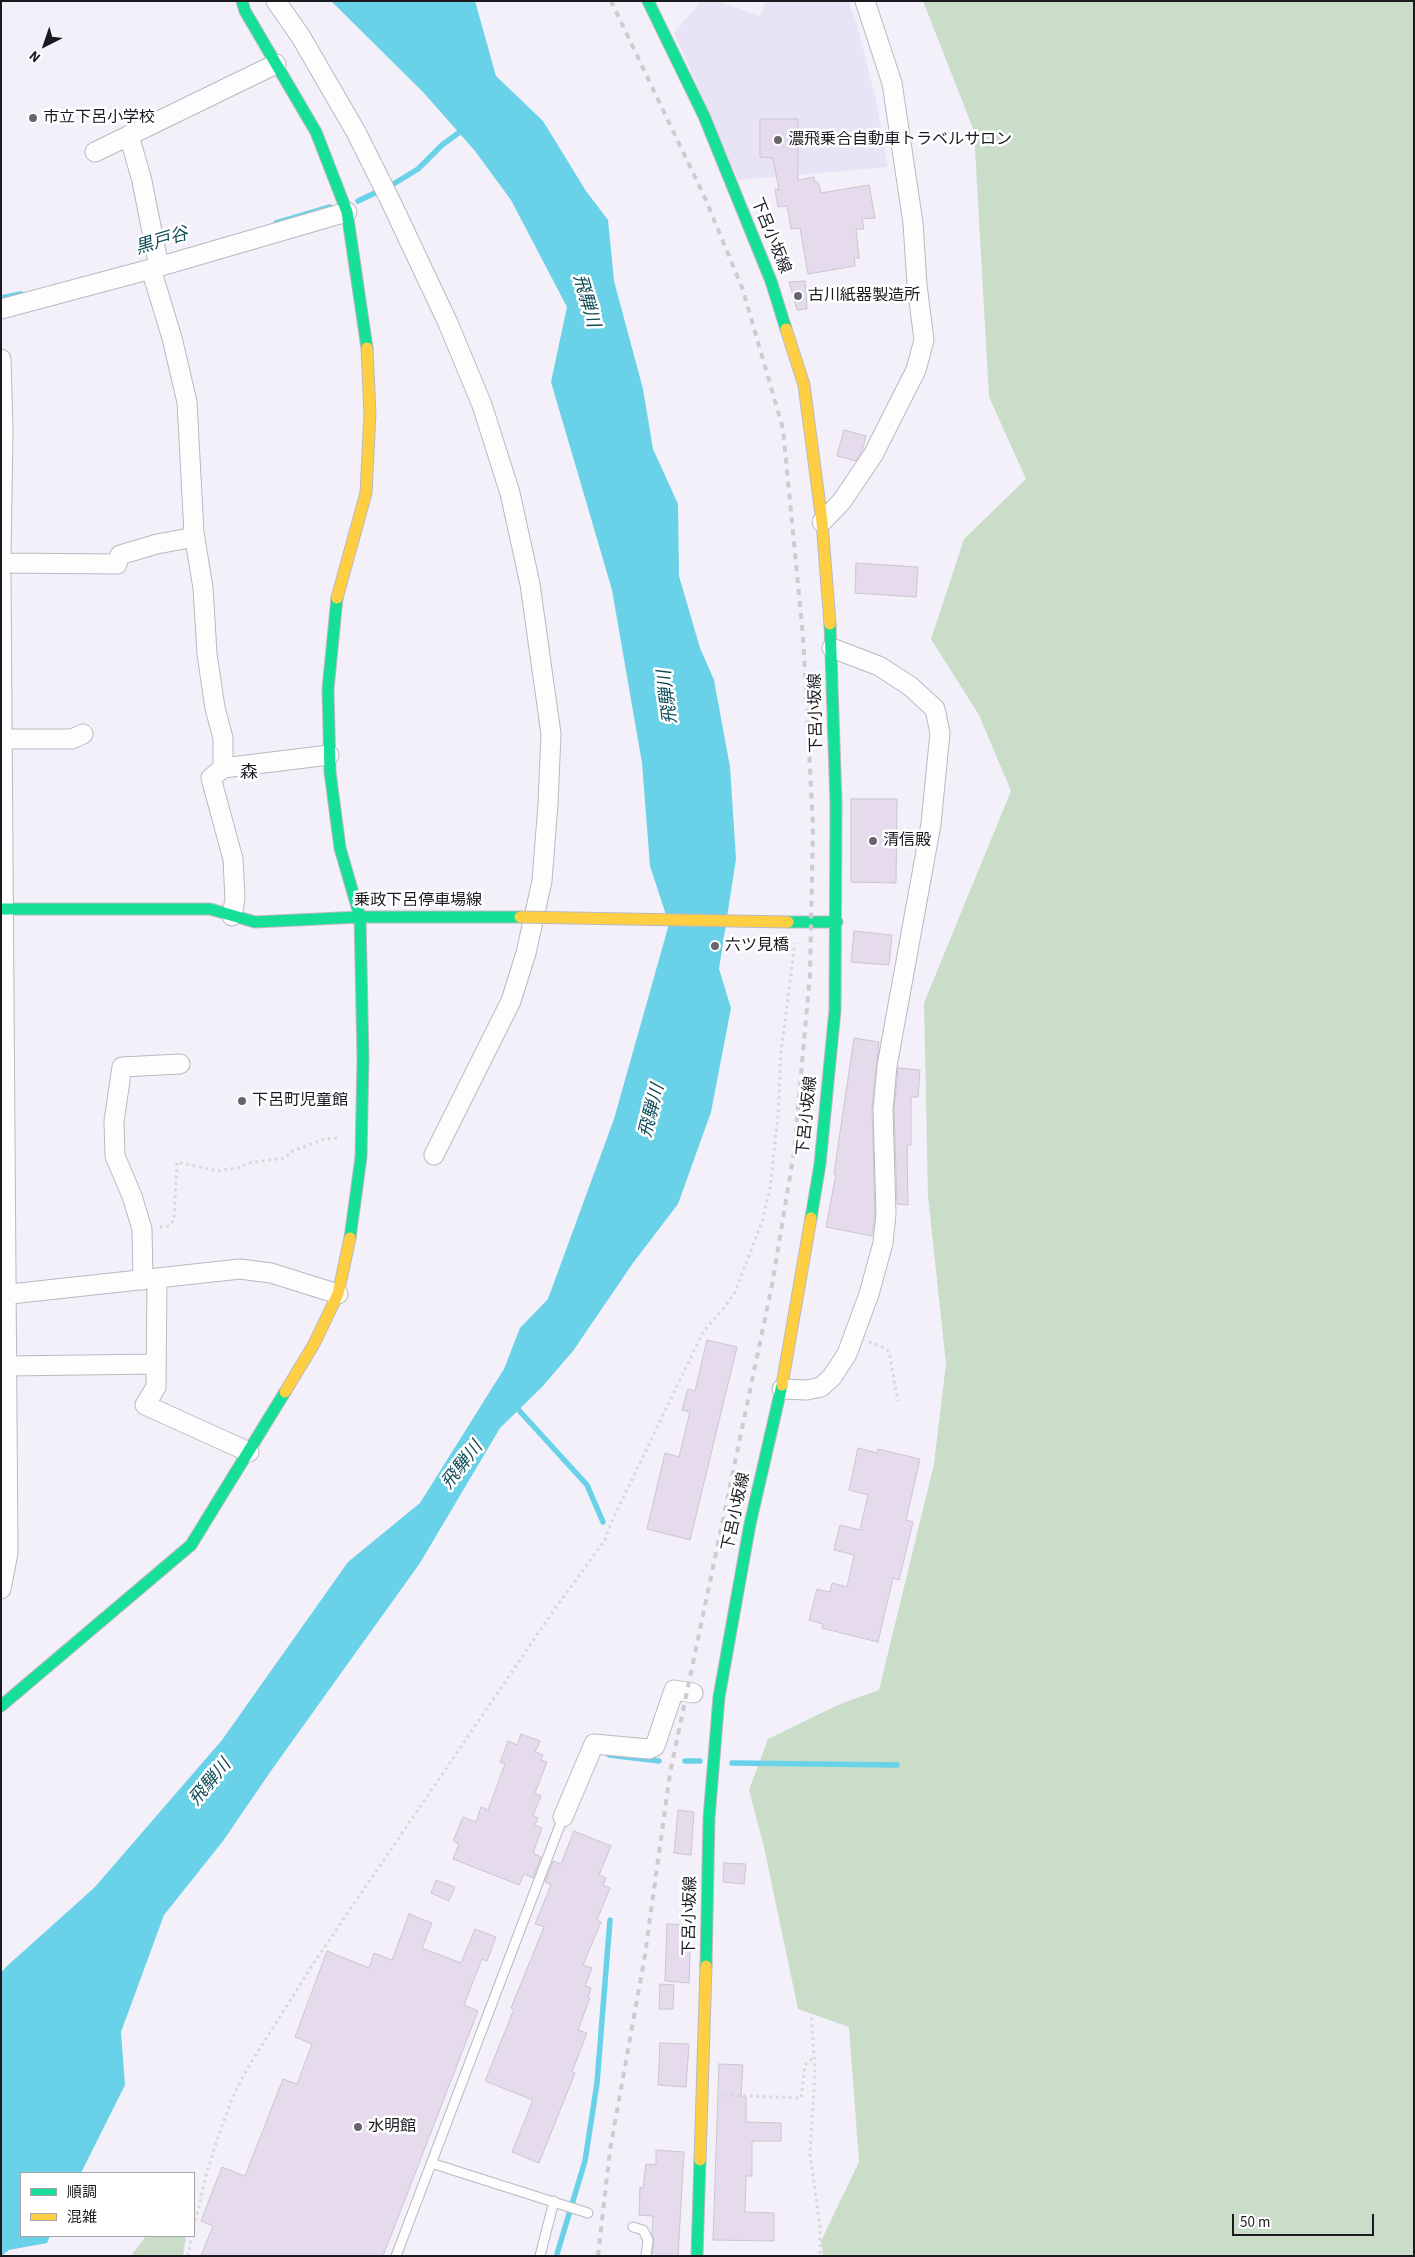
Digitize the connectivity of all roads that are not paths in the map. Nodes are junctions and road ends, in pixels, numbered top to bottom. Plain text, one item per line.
1 (242, 1) edge
2 (276, 1) edge
3 (648, 1) edge
4 (865, 1) edge
5 (276, 64) junction
6 (129, 135) junction
7 (95, 152) dead end
8 (347, 212) junction
9 (155, 263) junction
10 (1, 309) edge
11 (1, 359) edge
12 (2, 472) edge
13 (822, 522) junction
14 (194, 537) junction
15 (1, 554) edge
16 (1, 563) edge
17 (1, 576) edge
18 (832, 648) junction
19 (83, 734) dead end
20 (2, 739) junction
21 (329, 755) junction
22 (223, 768) junction
23 (2, 909) edge
24 (232, 916) junction
25 (360, 917) junction
26 (837, 922) junction
27 (180, 1064) dead end
28 (434, 1155) dead end
29 (150, 1279) junction
30 (338, 1294) junction
31 (4, 1295) edge
32 (156, 1364) junction
33 (8, 1366) junction
34 (782, 1388) junction
35 (249, 1452) junction
36 (1, 1589) edge
37 (693, 1693) dead end
38 (1, 1706) edge
39 (563, 1817) joint
40 (432, 2163) junction
41 (554, 2201) junction
42 (588, 2213) dead end
43 (633, 2227) dead end
44 (396, 2256) edge
45 (540, 2256) edge
46 (646, 2256) edge
47 (697, 2256) edge

1 - 5 main road
2 - 28 street
3 - 13 main road, 下呂小坂線
4 - 13 street
5 - 6 street
5 - 8 main road
6 - 7 street
6 - 9 street
8 - 9 street
8 - 21 main road
9 - 10 street
9 - 14 street
11 - 12 street
12 - 15 street
13 - 18 main road, 下呂小坂線
14 - 16 street
14 - 22 street
17 - 20 street
18 - 26 main road, 下呂小坂線
18 - 34 street
19 - 20 street
20 - 23 street
21 - 22 street
21 - 25 main road
22 - 24 street
23 - 24 main road, 乗政下呂停車場線
23 - 31 street
24 - 25 main road, 乗政下呂停車場線
25 - 26 main road, 乗政下呂停車場線, bridge
25 - 30 main road
26 - 34 main road, 下呂小坂線
27 - 29 street
29 - 30 street
29 - 31 street
29 - 32 street
30 - 35 main road
31 - 33 street
32 - 33 street
32 - 35 street
33 - 36 street
34 - 47 main road, 下呂小坂線
35 - 38 main road
37 - 39 street
39 - 40 lane
40 - 41 lane
40 - 44 lane
41 - 42 lane
41 - 45 lane
43 - 46 lane

